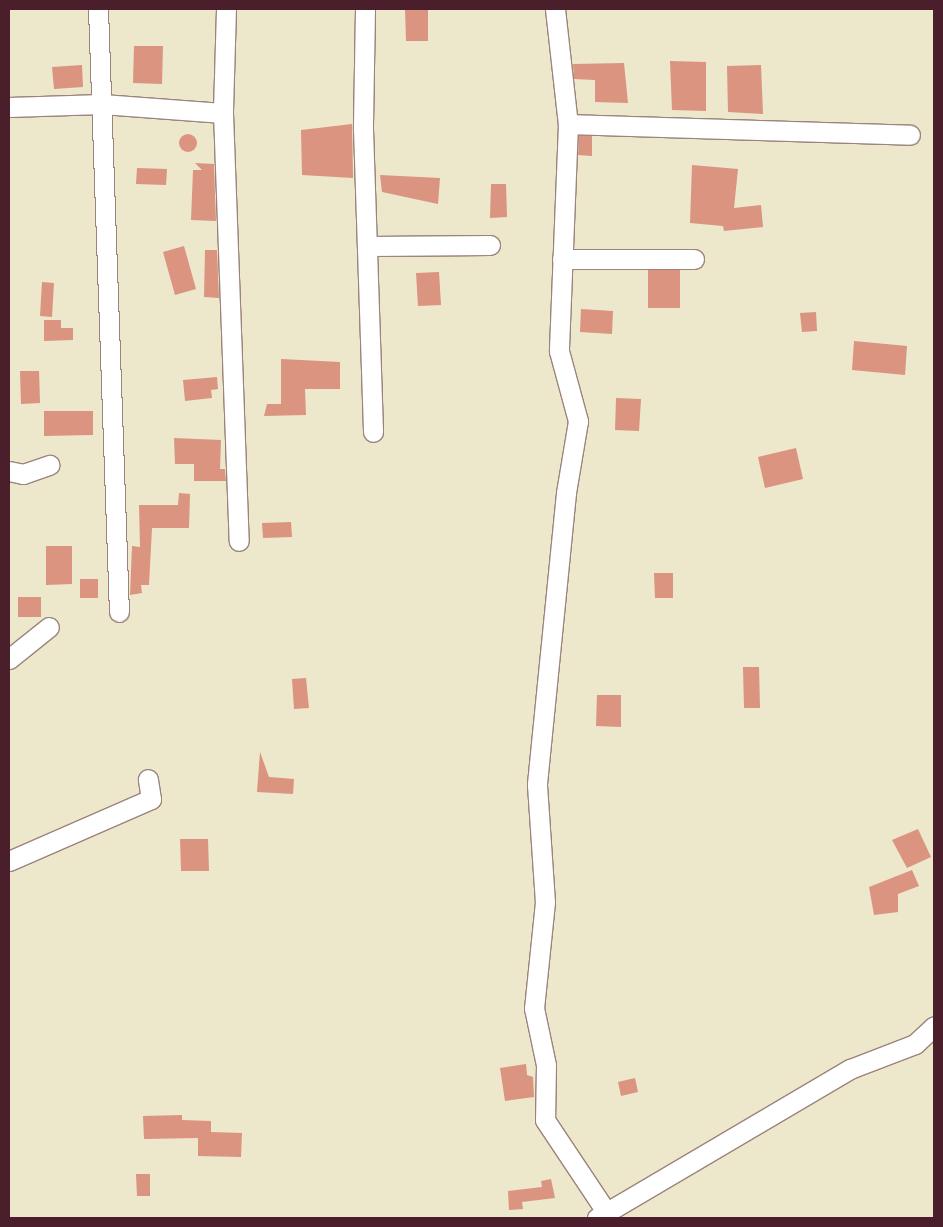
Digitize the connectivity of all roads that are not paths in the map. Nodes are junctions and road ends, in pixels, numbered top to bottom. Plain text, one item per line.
1 (98, 9) edge
2 (226, 9) edge
3 (365, 9) edge
4 (555, 9) edge
5 (102, 104) junction
6 (9, 107) edge
7 (223, 113) junction
8 (568, 124) junction
9 (910, 135) dead end
10 (490, 245) dead end
11 (370, 246) junction
12 (694, 259) dead end
13 (562, 260) junction
14 (373, 432) dead end
15 (49, 465) dead end
16 (9, 471) edge
17 (239, 541) dead end
18 (119, 612) dead end
19 (49, 627) dead end
20 (9, 659) edge
21 (148, 779) dead end
22 (9, 861) edge
23 (934, 1026) edge
24 (602, 1215) edge

1 - 5 street
2 - 7 street
3 - 11 street
4 - 8 street
5 - 6 street
5 - 7 street
5 - 18 street
7 - 17 street
8 - 9 street
8 - 13 street
10 - 11 street
11 - 14 street
12 - 13 street
13 - 24 street
15 - 16 street
19 - 20 street
21 - 22 street
23 - 24 street

